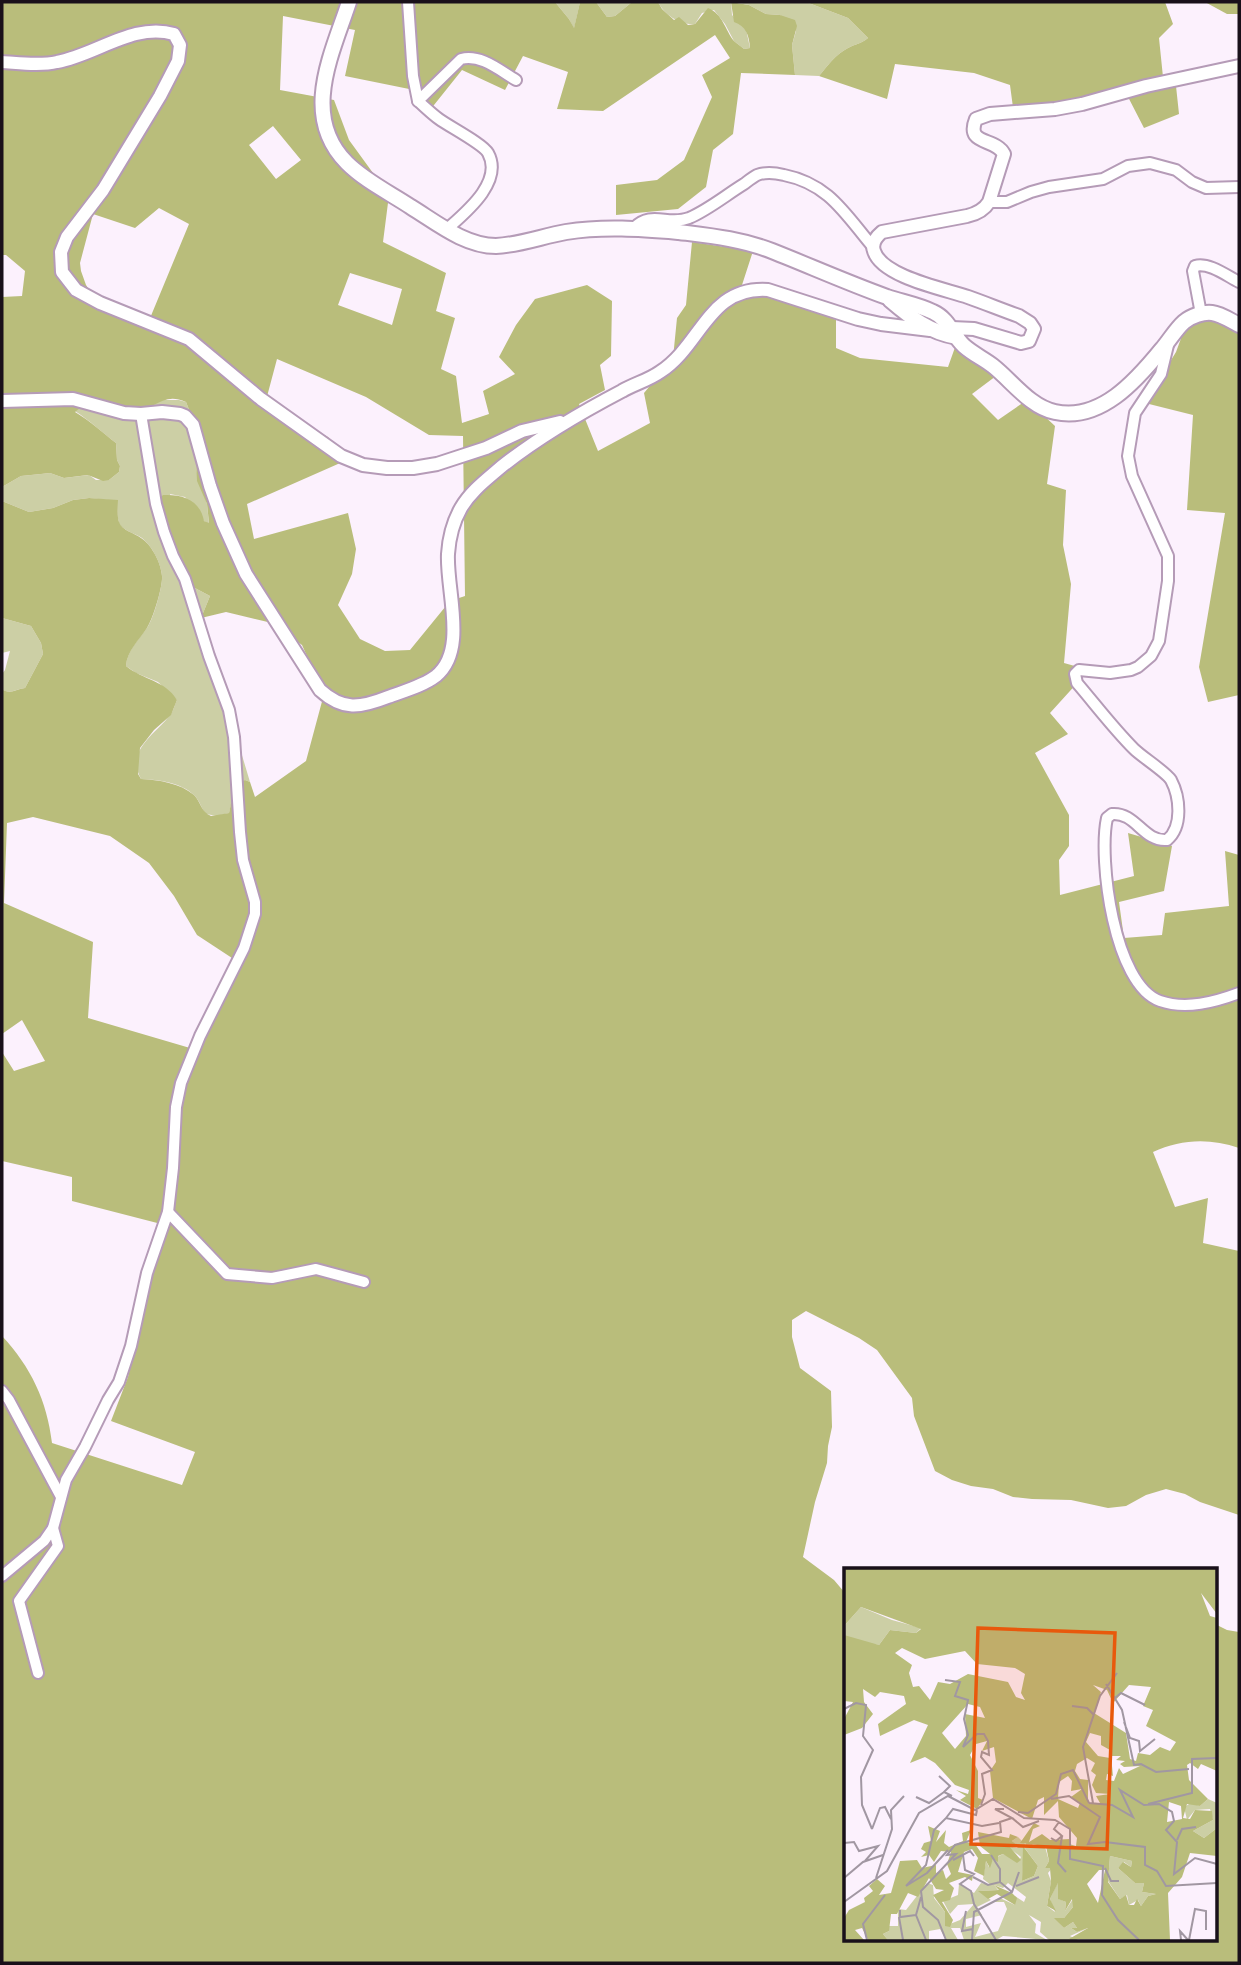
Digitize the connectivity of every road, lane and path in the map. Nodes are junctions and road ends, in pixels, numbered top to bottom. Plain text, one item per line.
1 (349, 2) edge
2 (408, 2) edge
3 (2, 62) edge
4 (1239, 66) edge
5 (516, 80) dead end
6 (418, 101) junction
7 (1239, 187) edge
8 (989, 202) junction
9 (634, 228) junction
10 (447, 229) junction
11 (873, 247) junction
12 (1239, 282) edge
13 (887, 297) junction
14 (1200, 314) junction
15 (1239, 325) edge
16 (931, 330) junction
17 (954, 332) junction
18 (1170, 339) junction
19 (2, 401) edge
20 (141, 414) junction
21 (570, 419) junction
22 (1239, 993) edge
23 (168, 1212) junction
24 (364, 1282) dead end
25 (2, 1391) edge
26 (61, 1497) junction
27 (53, 1528) junction
28 (2, 1576) edge
29 (38, 1673) dead end

1 - 10 main road
2 - 6 street
3 - 21 street
4 - 8 street
5 - 6 street
6 - 10 street
7 - 8 street
8 - 11 street
9 - 10 main road
9 - 11 street
9 - 13 main road
11 - 17 street
12 - 14 street
13 - 16 main road
13 - 17 main road
14 - 15 main road
14 - 18 main road
16 - 17 main road
16 - 21 street
17 - 18 main road
18 - 22 street
19 - 20 street
20 - 21 street
20 - 23 street
23 - 24 street
23 - 26 street
25 - 26 street
26 - 27 street
27 - 28 street
27 - 29 street

